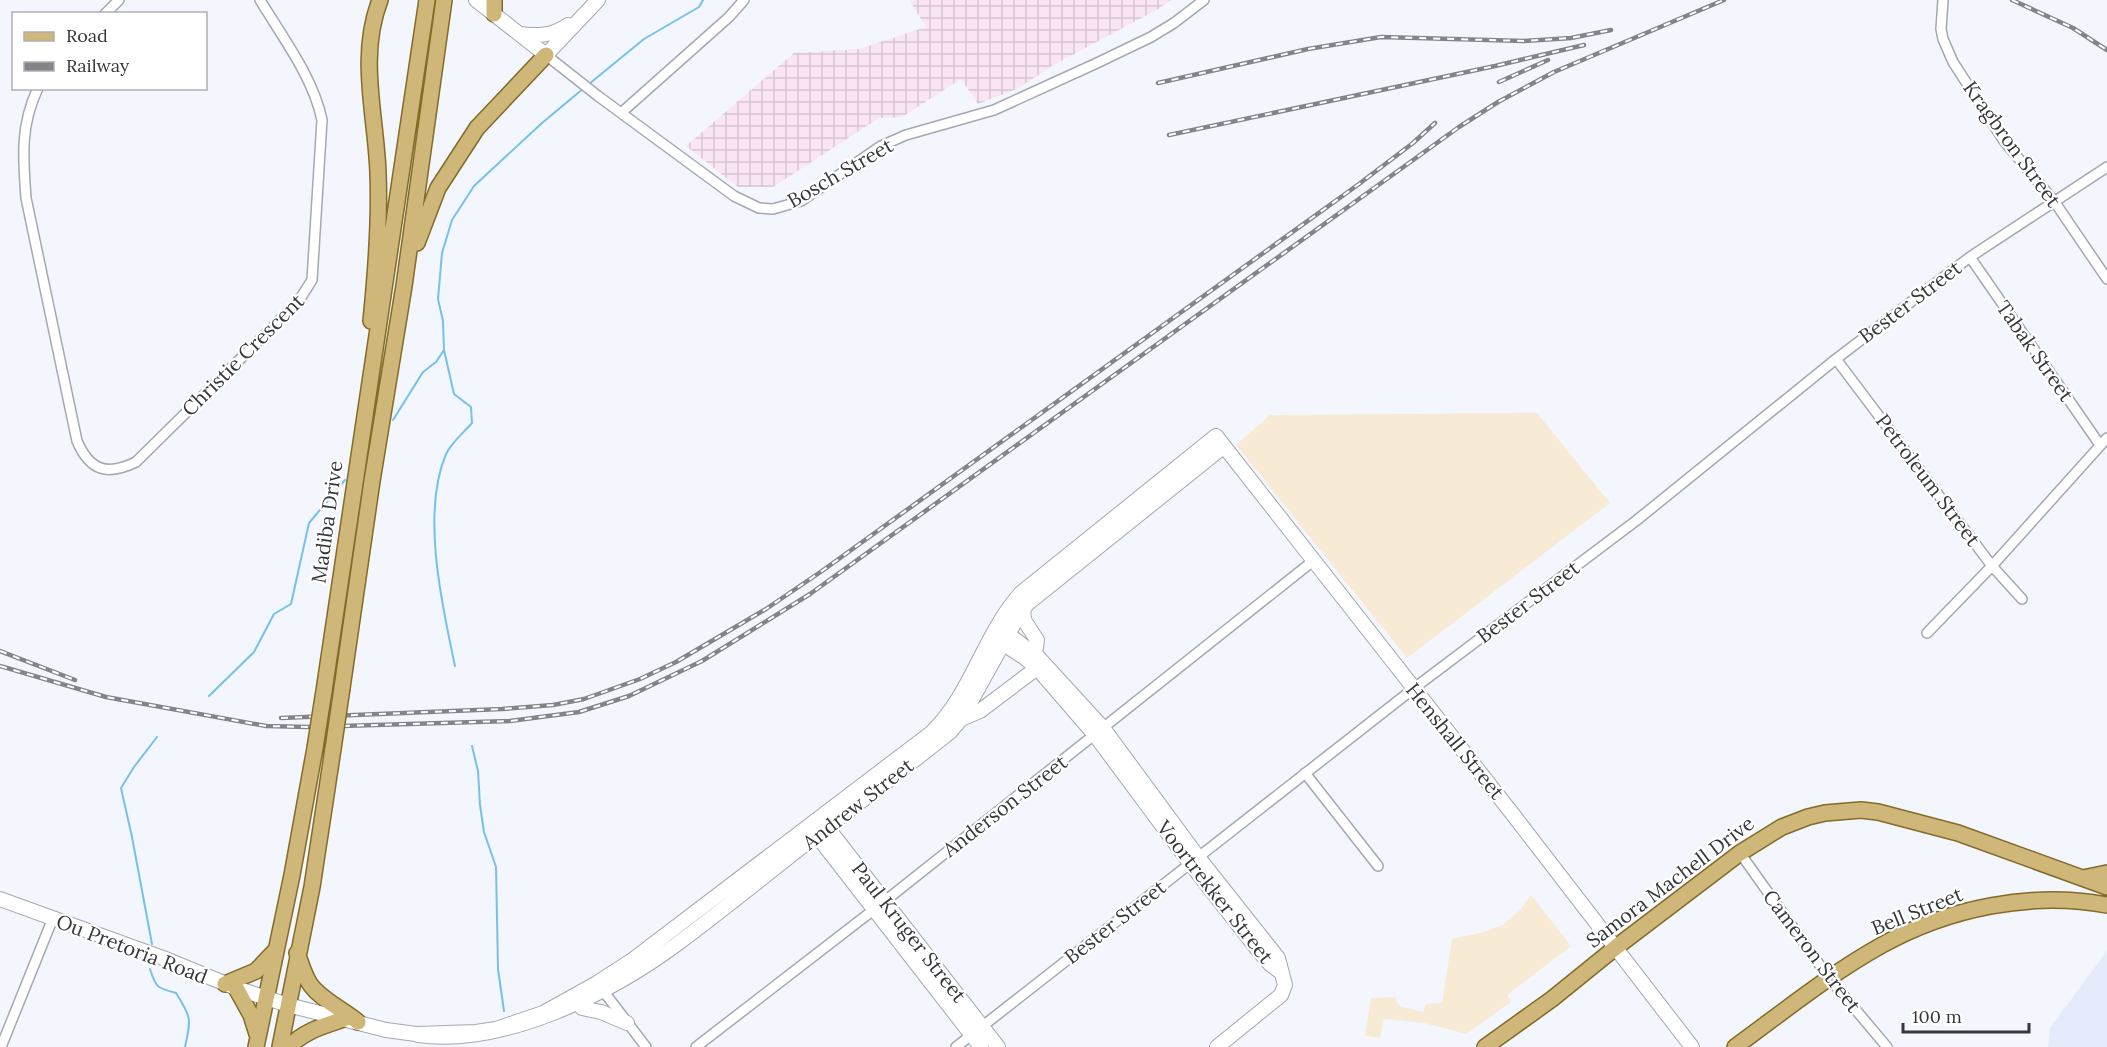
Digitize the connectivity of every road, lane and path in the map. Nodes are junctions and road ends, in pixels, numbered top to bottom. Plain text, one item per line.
1 (119, 0) edge
2 (260, 0) edge
3 (381, 0) edge
4 (427, 0) edge
5 (444, 0) edge
6 (476, 0) edge
7 (598, 0) edge
8 (744, 0) edge
9 (1204, 0) edge
10 (1943, 0) edge
11 (494, 7) edge
12 (107, 12) edge
13 (586, 13) junction
14 (519, 34) junction
15 (546, 55) junction
16 (37, 90) edge
17 (621, 113) junction
18 (2107, 167) edge
19 (2054, 201) junction
20 (1970, 257) junction
21 (2107, 279) edge
22 (404, 286) junction
23 (1836, 359) junction
24 (363, 422) junction
25 (2104, 441) edge
26 (1220, 442) junction
27 (1313, 561) junction
28 (1992, 566) junction
29 (2022, 599) dead end
30 (1023, 608) junction
31 (993, 631) junction
32 (1927, 633) dead end
33 (1006, 639) junction
34 (1035, 654) junction
35 (1037, 668) junction
36 (1413, 689) junction
37 (961, 719) junction
38 (1099, 731) junction
39 (1305, 773) junction
40 (818, 827) junction
41 (1740, 853) junction
42 (1194, 860) junction
43 (1378, 866) dead end
44 (2107, 873) edge
45 (2083, 878) junction
46 (2107, 887) edge
47 (0, 900) edge
48 (880, 905) junction
49 (2107, 905) edge
50 (52, 918) junction
51 (1615, 948) junction
52 (275, 949) junction
53 (297, 953) junction
54 (1829, 978) junction
55 (230, 986) junction
56 (601, 989) junction
57 (265, 997) junction
58 (288, 1005) junction
59 (582, 1008) junction
60 (351, 1021) junction
61 (627, 1023) junction
62 (976, 1030) junction
63 (416, 1034) junction
64 (257, 1042) edge
65 (2, 1047) edge
66 (280, 1047) edge
67 (289, 1047) edge
68 (646, 1047) edge
69 (696, 1047) edge
70 (956, 1047) edge
71 (981, 1047) edge
72 (998, 1047) edge
73 (1217, 1047) edge
74 (1485, 1047) edge
75 (1692, 1047) edge
76 (1735, 1047) edge
77 (1887, 1047) edge

1 - 12 street
2 - 16 street, Christie Crescent
3 - 24 main road
4 - 24 main road, Madiba Drive
5 - 22 main road, Madiba Drive
6 - 11 street, Bosch Street
7 - 13 street
8 - 17 street
9 - 17 street, Bosch Street
10 - 19 street, Kragbron Street
11 - 14 street, Bosch Street
13 - 14 street
13 - 15 street
14 - 15 street, Bosch Street
15 - 17 street, Bosch Street
15 - 22 main road
18 - 19 street, Bester Street
19 - 20 street, Bester Street
19 - 21 street, Kragbron Street
20 - 23 street, Bester Street
20 - 25 street, Tabak Street
22 - 53 main road, Madiba Drive, bridge
23 - 28 street, Petroleum Street
23 - 36 street, Bester Street
24 - 52 main road, Madiba Drive, bridge
25 - 28 street
26 - 27 street, Henshall Street
26 - 30 street, Andrew Street
26 - 31 street, Andrew Street
27 - 36 street, Henshall Street
27 - 38 street, Anderson Street
28 - 29 street, Petroleum Street
28 - 32 street
30 - 33 street, Andrew Street
30 - 34 street
31 - 33 street, Voortrekker Street
31 - 40 street, Andrew Street
33 - 34 street, Voortrekker Street
33 - 35 street, Voortrekker Street
33 - 37 street, Andrew Street
34 - 38 street, Voortrekker Street
35 - 37 street
35 - 38 street, Voortrekker Street
36 - 39 street, Bester Street
36 - 51 street, Henshall Street
37 - 40 street, Andrew Street
38 - 42 street, Voortrekker Street
38 - 48 street, Anderson Street
39 - 42 street, Bester Street
39 - 43 street
40 - 48 street, Paul Kruger Street
40 - 56 street, Andrew Street
41 - 45 main road, Samora Machell Drive
41 - 51 main road, Samora Machell Drive
41 - 54 street, Cameron Street
42 - 62 street, Bester Street
42 - 73 street, Voortrekker Street
44 - 45 main road
45 - 46 main road, Samora Machell Drive
47 - 50 street, Ou Pretoria Road
48 - 62 street, Paul Kruger Street
48 - 69 street, Anderson Street
49 - 54 main road, Bell Street
50 - 55 street, Ou Pretoria Road
50 - 65 street
51 - 74 main road, Samora Machell Drive
51 - 75 street, Henshall Street
52 - 55 main road
52 - 57 main road, Madiba Drive
53 - 58 main road, Madiba Drive
53 - 60 main road
54 - 76 main road, Bell Street
54 - 77 street, Cameron Street
55 - 57 street, Ou Pretoria Road
55 - 64 main road
56 - 59 street, Andrew Street
56 - 61 street
56 - 63 street, Andrew Street
57 - 58 street, Andrew Street
57 - 64 main road, Madiba Drive
58 - 60 street, Andrew Street
58 - 66 main road, Madiba Drive
59 - 61 street
59 - 63 street, Andrew Street
60 - 63 street, Andrew Street
60 - 67 main road
61 - 68 street
62 - 70 street, Bester Street
62 - 71 street, Paul Kruger Street
62 - 72 street, Paul Kruger Street

